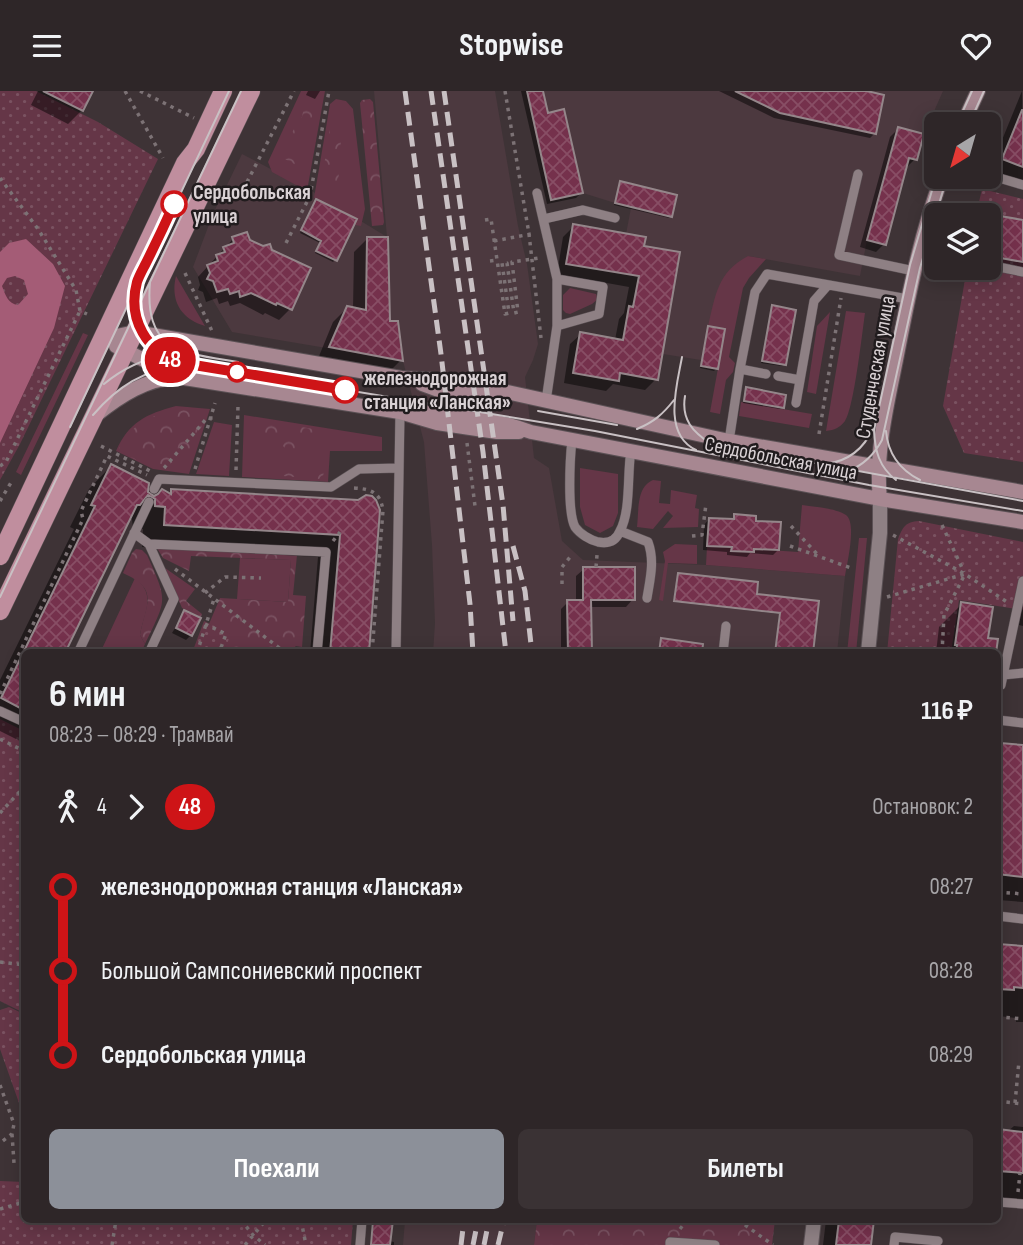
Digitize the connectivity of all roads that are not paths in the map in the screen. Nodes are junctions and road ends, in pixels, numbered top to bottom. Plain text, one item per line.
1 (978, 91) edge
2 (232, 94) edge
3 (968, 112) edge
4 (858, 174) dead end
5 (1001, 179) edge
6 (1023, 185) edge
7 (938, 189) edge
8 (537, 193) dead end
9 (615, 218) dead end
10 (544, 219) junction
11 (1001, 267) edge
12 (914, 271) junction
13 (1023, 272) edge
14 (557, 279) junction
15 (828, 285) junction
16 (908, 299) junction
17 (557, 327) junction
18 (135, 332) junction
19 (103, 339) junction
20 (126, 351) junction
21 (740, 369) junction
22 (766, 374) dead end
23 (778, 376) dead end
24 (178, 377) junction
25 (800, 380) junction
26 (541, 400) junction
27 (796, 403) dead end
28 (400, 412) junction
29 (92, 418) junction
30 (572, 440) junction
31 (729, 441) junction
32 (631, 450) junction
33 (399, 468) junction
34 (879, 468) junction
35 (155, 489) dead end
36 (1023, 492) edge
37 (880, 499) junction
38 (149, 502) dead end
39 (1023, 522) edge
40 (621, 531) junction
41 (134, 533) junction
42 (149, 544) junction
43 (0, 556) edge
44 (1023, 581) edge
45 (647, 598) dead end
46 (0, 611) edge
47 (726, 626) dead end
48 (80, 649) edge
49 (151, 649) edge
50 (317, 649) edge
51 (396, 649) edge
52 (723, 649) edge
53 (868, 649) edge
54 (1023, 673) edge
55 (1003, 675) junction
56 (1001, 685) edge
57 (0, 711) edge
58 (1001, 720) edge
59 (21, 721) edge
60 (1023, 723) edge
61 (1001, 916) edge
62 (1023, 919) edge
63 (1001, 1202) edge
64 (1020, 1204) edge
65 (362, 1223) edge
66 (814, 1223) edge
67 (939, 1241) dead end
68 (698, 1244) edge
69 (360, 1245) edge
70 (670, 1245) edge
71 (715, 1245) edge
72 (811, 1245) edge
73 (894, 1245) edge

1 - 3 main road
2 - 18 main road
2 - 19 main road
4 - 12 lane
5 - 6 lane
7 - 12 main road, Студенческая улица
8 - 10 lane
9 - 10 lane
10 - 14 lane
11 - 13 lane
12 - 16 main road, Студенческая улица
14 - 17 lane
14 - 17 lane
15 - 16 lane
15 - 21 lane
15 - 25 lane
16 - 34 main road, Студенческая улица
17 - 26 lane
18 - 19 main road, Сердобольская улица
18 - 20 main road
18 - 26 main road, Сердобольская улица
19 - 20 main road
19 - 43 main road
20 - 24 main road
20 - 29 main road
21 - 22 lane
21 - 31 lane
23 - 25 lane
24 - 28 main road, Сердобольская улица
24 - 29 main road, Сердобольская улица
25 - 27 lane
26 - 31 main road, Сердобольская улица
28 - 30 main road, Сердобольская улица
28 - 33 lane
29 - 46 main road
30 - 32 main road, Сердобольская улица
30 - 40 lane
31 - 34 main road, Сердобольская улица
32 - 37 main road, Сердобольская улица
32 - 40 lane
33 - 35 lane
33 - 51 lane
34 - 36 main road, Сердобольская улица
34 - 37 main road, Студенческая улица
37 - 39 main road, Сердобольская улица
37 - 53 street, Студенческая улица
38 - 41 lane
40 - 45 lane
41 - 42 lane
41 - 48 lane
42 - 49 lane
42 - 50 lane
44 - 55 lane
47 - 52 lane
54 - 55 lane
55 - 56 lane
57 - 59 lane
58 - 60 lane
61 - 62 lane
63 - 64 lane
65 - 69 lane
66 - 72 street
67 - 73 lane
68 - 70 lane
68 - 71 lane

